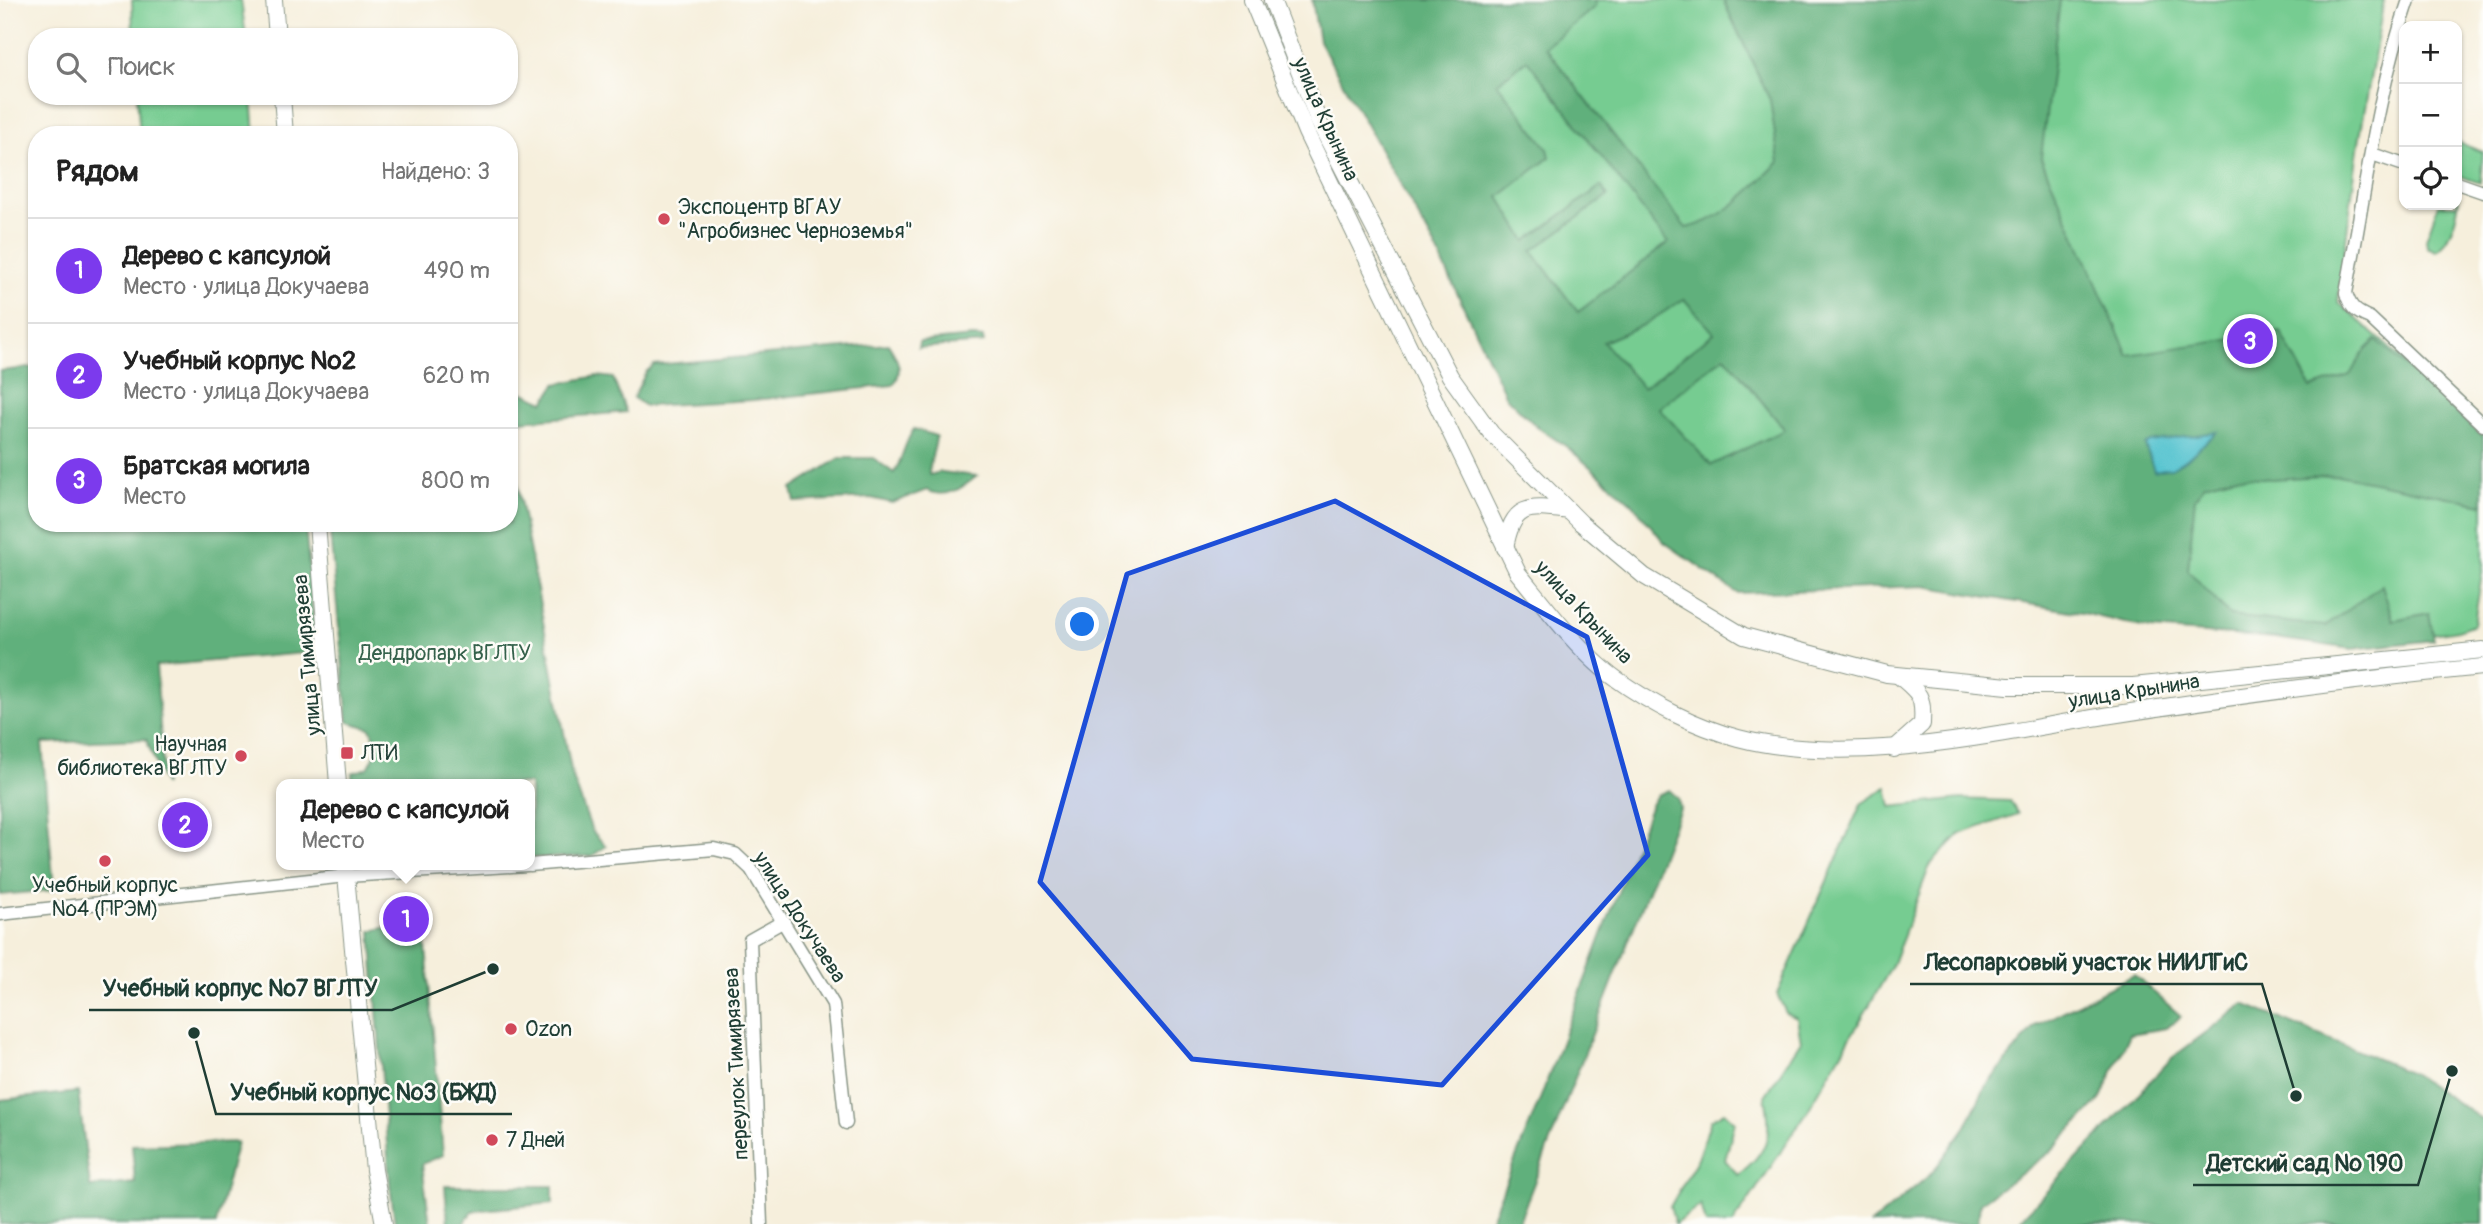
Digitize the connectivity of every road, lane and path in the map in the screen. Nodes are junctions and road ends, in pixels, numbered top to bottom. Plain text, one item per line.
1 (274, 0) edge
2 (1252, 0) edge
3 (1272, 0) edge
4 (2409, 0) edge
5 (276, 28) edge
6 (283, 105) edge
7 (284, 126) edge
8 (2372, 154) junction
9 (2399, 163) edge
10 (2462, 185) edge
11 (2483, 192) edge
12 (2483, 425) edge
13 (1569, 511) junction
14 (318, 532) edge
15 (1505, 548) junction
16 (2483, 649) edge
17 (2483, 667) edge
18 (1897, 675) junction
19 (1894, 749) junction
20 (338, 779) edge
21 (535, 864) edge
22 (345, 870) edge
23 (0, 914) edge
24 (784, 921) junction
25 (846, 1123) dead end
26 (384, 1224) edge
27 (761, 1224) edge

1 - 5 main road
2 - 15 main road, улица Крынина
3 - 13 main road, улица Крынина
4 - 8 street
6 - 7 main road
8 - 9 street
8 - 12 street
10 - 11 street
13 - 15 main road
13 - 18 main road, улица Крынина
14 - 20 main road, улица Тимирязева
15 - 19 main road, улица Крынина
16 - 18 main road, улица Крынина
17 - 19 main road, улица Крынина
18 - 19 main road
21 - 24 street, улица Докучаева
22 - 23 street, улица Докучаева
22 - 26 main road
24 - 25 street, улица Докучаева
24 - 27 street, переулок Тимирязева

